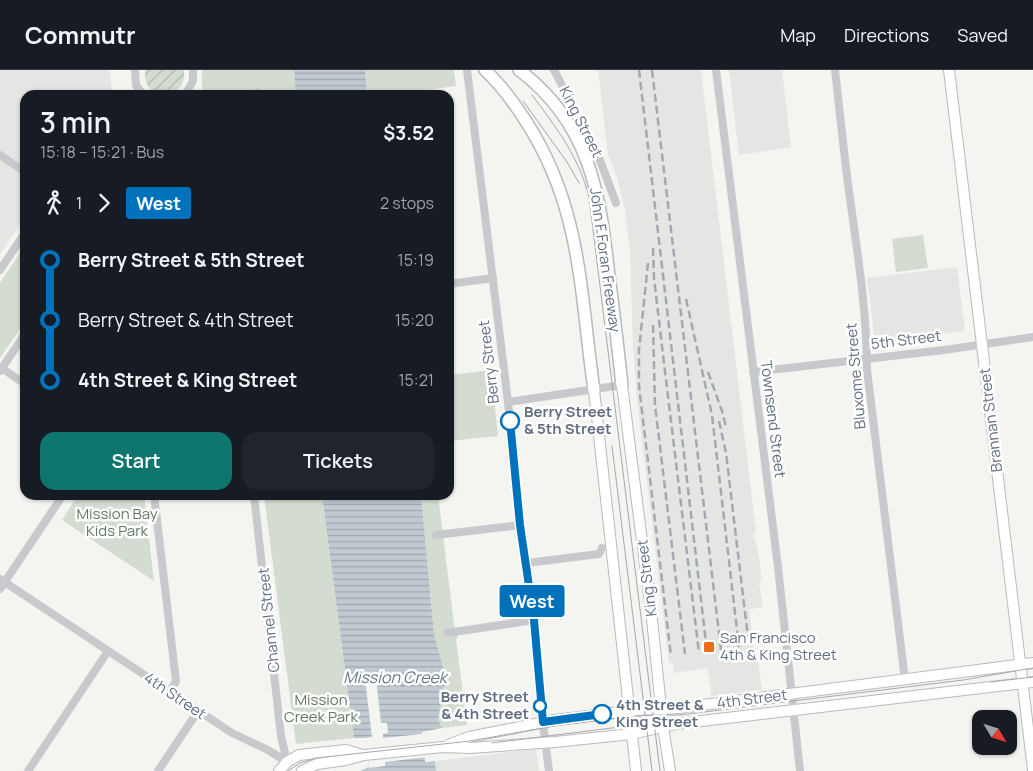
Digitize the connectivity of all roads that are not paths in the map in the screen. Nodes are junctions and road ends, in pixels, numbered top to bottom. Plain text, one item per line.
1 (135, 70) edge
2 (193, 70) edge
3 (467, 70) edge
4 (485, 70) edge
5 (519, 70) edge
6 (554, 70) edge
7 (716, 70) edge
8 (722, 70) edge
9 (835, 70) edge
10 (949, 70) edge
11 (193, 81) junction
12 (136, 85) junction
13 (137, 90) edge
14 (140, 90) edge
15 (188, 90) edge
16 (194, 90) edge
17 (718, 91) junction
18 (0, 155) edge
19 (20, 169) edge
20 (616, 203) dead end
21 (20, 240) edge
22 (0, 270) edge
23 (492, 278) junction
24 (454, 283) edge
25 (1033, 337) edge
26 (20, 341) edge
27 (982, 344) junction
28 (867, 358) junction
29 (1, 369) edge
30 (753, 372) junction
31 (20, 381) edge
32 (622, 385) junction
33 (594, 390) junction
34 (508, 402) junction
35 (60, 500) edge
36 (155, 500) edge
37 (255, 500) edge
38 (520, 525) junction
39 (436, 535) dead end
40 (602, 548) dead end
41 (527, 563) junction
42 (2, 583) edge
43 (534, 620) junction
44 (447, 633) dead end
45 (108, 651) junction
46 (1033, 664) edge
47 (1020, 665) junction
48 (905, 680) junction
49 (1028, 683) edge
50 (170, 692) junction
51 (792, 694) junction
52 (661, 709) junction
53 (794, 710) junction
54 (198, 711) junction
55 (628, 711) junction
56 (543, 722) junction
57 (663, 727) junction
58 (631, 734) junction
59 (546, 742) junction
60 (440, 747) junction
61 (366, 755) junction
62 (287, 762) junction
63 (1033, 770) edge
64 (28, 771) edge
65 (158, 771) edge
66 (279, 771) edge
67 (294, 771) edge
68 (302, 771) edge
69 (549, 771) edge
70 (636, 771) edge
71 (670, 771) edge
72 (800, 771) edge

1 - 12 street
2 - 11 street
3 - 23 street, Berry Street
4 - 33 highway
5 - 32 highway, John F Foran Freeway
6 - 20 street, King Street
7 - 17 street, Townsend Street
8 - 17 street
9 - 28 street, Bluxome Street
10 - 27 main road, Brannan Street
11 - 15 street
11 - 16 street
12 - 13 street
12 - 14 street
17 - 30 street, Townsend Street
18 - 19 street
21 - 22 street
23 - 24 street
23 - 34 street, Berry Street
25 - 27 street, 5th Street
26 - 29 street
27 - 28 street, 5th Street
27 - 47 main road, Brannan Street
28 - 30 street, 5th Street
28 - 48 street, Bluxome Street
29 - 31 street
30 - 51 street, Townsend Street
32 - 33 street
32 - 52 main road, King Street
33 - 34 street
33 - 55 main road
34 - 38 street, Berry Street
35 - 42 street
36 - 50 street
37 - 62 street, Channel Street
38 - 39 street
38 - 41 street, Berry Street
40 - 41 street
41 - 43 street, Berry Street
42 - 45 street, 4th Street
43 - 44 street
43 - 56 street, Berry Street
45 - 50 street, 4th Street
45 - 64 street
46 - 47 main road, 4th Street
47 - 48 main road, 4th Street
47 - 49 main road, Brannan Street
48 - 51 main road, 4th Street
49 - 53 main road, 4th Street
49 - 63 main road, Brannan Street
50 - 54 street, 4th Street
51 - 52 main road, 4th Street
51 - 53 street, Townsend Street
52 - 55 main road, 4th Street
52 - 57 main road, King Street
53 - 57 main road, 4th Street
53 - 72 street, Townsend Street
54 - 62 street, 4th Street
54 - 65 street
55 - 56 main road, 4th Street
55 - 58 main road
56 - 59 street, Berry Street
56 - 60 main road, 4th Street
57 - 58 main road, 4th Street
57 - 71 main road, King Street
58 - 59 main road, 4th Street
58 - 70 main road
59 - 60 main road, 4th Street
59 - 69 street, Berry Street
60 - 61 main road, 4th Street
61 - 62 main road, 4th Street
61 - 68 main road, 4th Street
62 - 66 main road
62 - 67 main road

